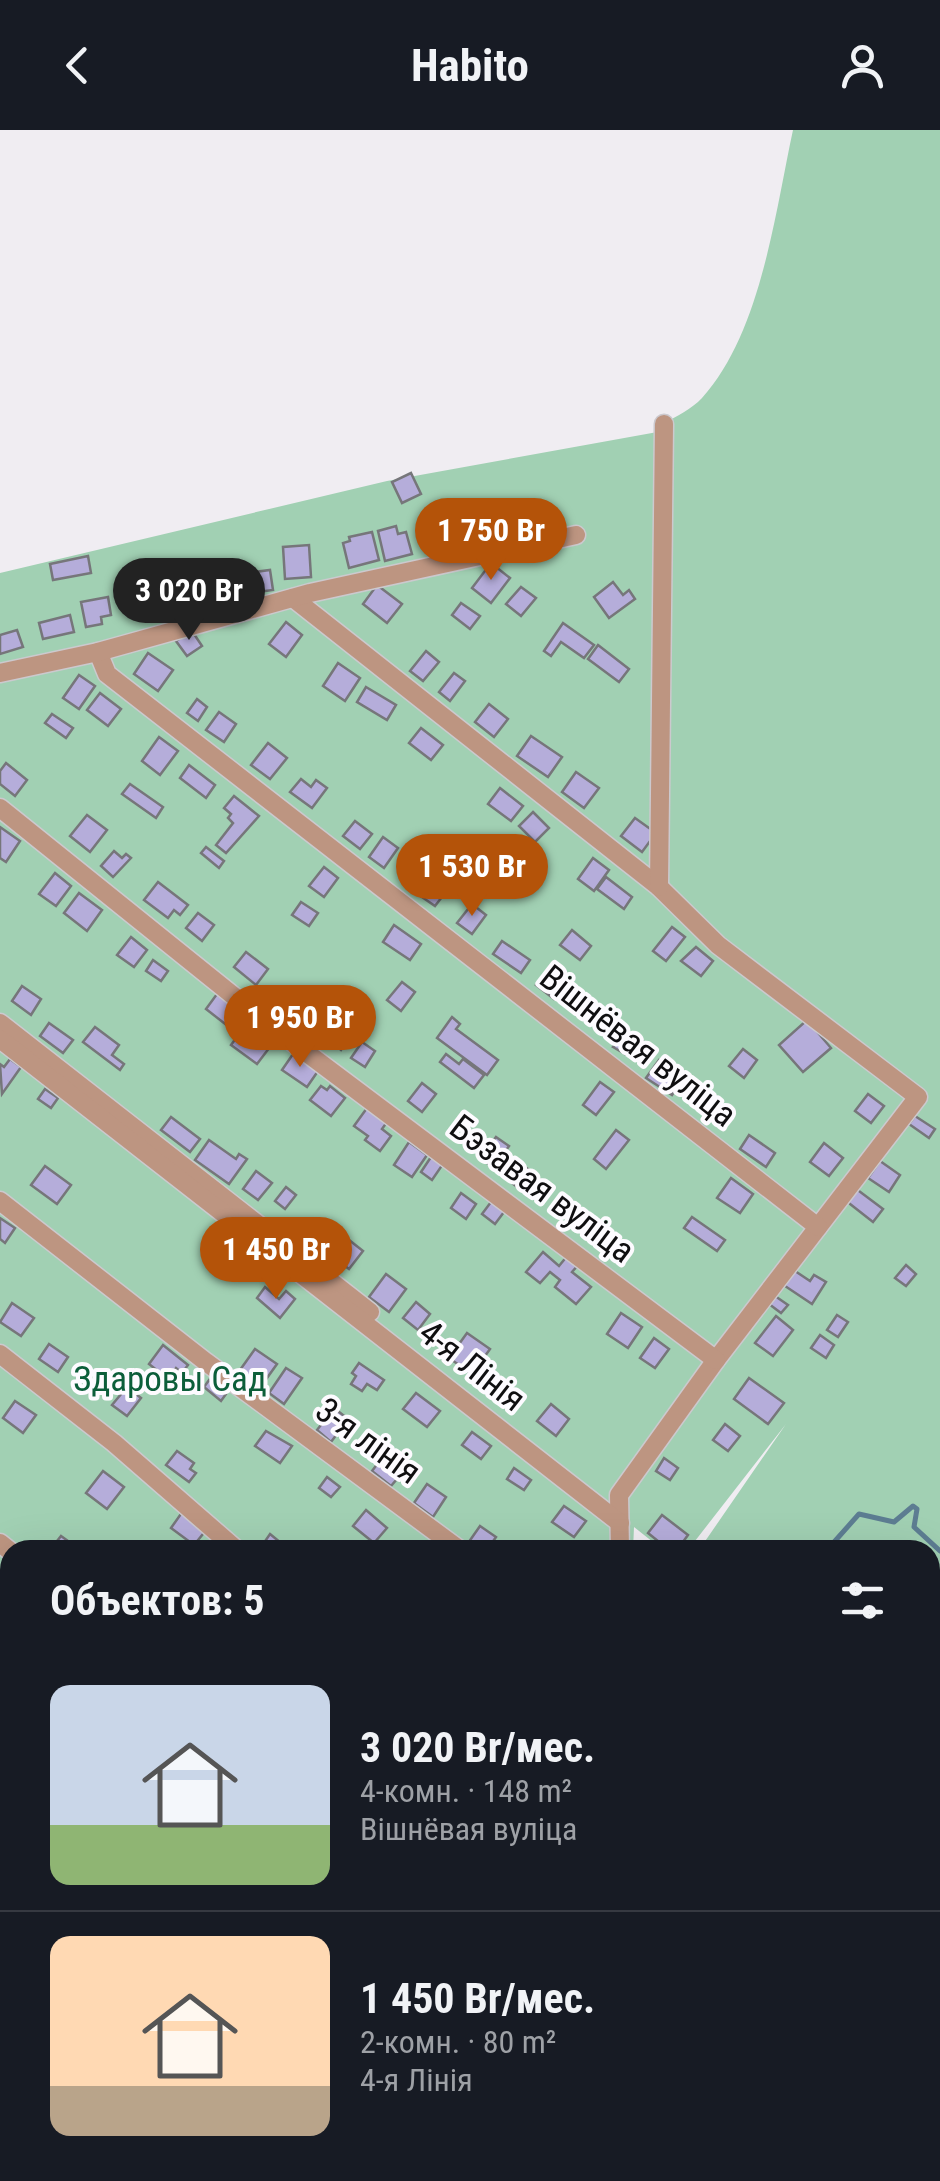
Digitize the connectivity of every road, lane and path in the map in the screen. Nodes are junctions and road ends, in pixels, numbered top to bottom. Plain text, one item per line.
1 (664, 424) dead end
2 (576, 535) dead end
3 (293, 598) junction
4 (98, 652) junction
5 (0, 673) edge
6 (0, 808) edge
7 (659, 887) junction
8 (0, 1023) edge
9 (0, 1039) edge
10 (0, 1201) edge
11 (818, 1227) junction
12 (0, 1354) edge
13 (716, 1360) junction
14 (486, 1418) junction
15 (620, 1523) junction
16 (226, 1540) edge
17 (446, 1540) edge
18 (620, 1540) edge

1 - 7 street
2 - 3 street
3 - 4 street
3 - 7 street
4 - 5 street
4 - 11 street, Вішнёвая вуліца
6 - 13 street, Бэзавая вуліца
7 - 11 street
8 - 14 street
9 - 14 street, 4-я Лінія
10 - 17 street, 3-я лінія
11 - 13 street
12 - 16 street
13 - 15 street
14 - 15 street, 4-я Лінія
15 - 18 street

